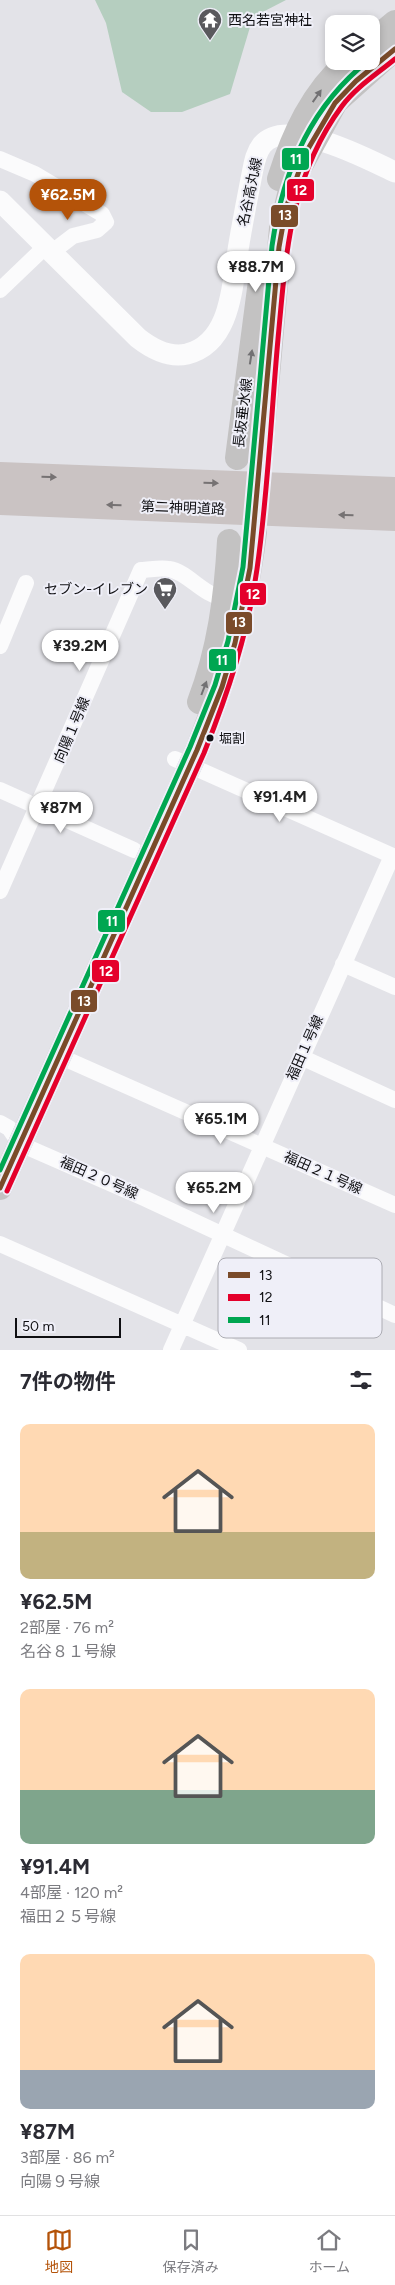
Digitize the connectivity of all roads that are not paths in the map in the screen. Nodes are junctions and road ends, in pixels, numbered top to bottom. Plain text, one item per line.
1 (395, 22) edge
2 (380, 34) edge
3 (395, 49) edge
4 (340, 70) edge
5 (304, 137) junction
6 (0, 159) edge
7 (395, 172) edge
8 (0, 201) edge
9 (49, 249) junction
10 (0, 290) edge
11 (237, 458) dead end
12 (260, 466) dead end
13 (0, 476) edge
14 (395, 491) edge
15 (0, 501) edge
16 (395, 516) edge
17 (254, 532) dead end
18 (229, 541) dead end
19 (26, 583) dead end
20 (225, 599) junction
21 (0, 646) edge
22 (182, 762) junction
23 (0, 790) edge
24 (38, 807) junction
25 (134, 850) junction
26 (393, 857) edge
27 (0, 892) edge
28 (343, 964) junction
29 (395, 987) edge
30 (59, 1056) junction
31 (301, 1057) junction
32 (395, 1100) edge
33 (7, 1136) edge
34 (263, 1146) junction
35 (0, 1188) edge
36 (395, 1204) edge
37 (222, 1236) junction
38 (0, 1244) edge
39 (270, 1258) edge
40 (382, 1309) edge
41 (395, 1315) edge
42 (182, 1325) junction
43 (171, 1350) edge
44 (239, 1350) edge

1 - 2 main road
3 - 5 main road, 長坂垂水線
5 -> 4 main road, 長坂垂水線
5 - 7 street, 名谷高丸線
5 - 9 street, 名谷高丸線
11 -> 5 main road, 長坂垂水線
5 - 12 main road, 長坂垂水線
6 - 9 street
8 - 9 street, 名谷高丸線
9 - 10 street
13 -> 14 highway, 第二神明道路
16 -> 15 highway, 第二神明道路
17 - 22 main road
18 - 20 main road
19 - 21 street
22 -> 20 main road
20 - 24 street, 向陽１号線
22 - 25 main road
22 - 26 street
22 - 30 main road
23 - 24 street
24 - 25 street
24 - 27 street, 向陽１号線
25 - 33 main road
26 - 28 street, 福田１号線
28 - 29 street
28 - 31 street, 福田１号線
30 - 33 main road
30 - 34 street, 福田２１号線
31 - 32 street
31 - 34 street, 福田１号線
33 - 35 main road
33 - 37 street, 福田２０号線
34 - 36 street, 福田２１号線
34 - 37 street, 福田１号線
37 - 39 street, 福田２０号線
37 - 42 street, 福田１号線
38 - 42 street
40 - 41 street, 福田２０号線
42 - 43 street, 福田１号線
42 - 44 street

